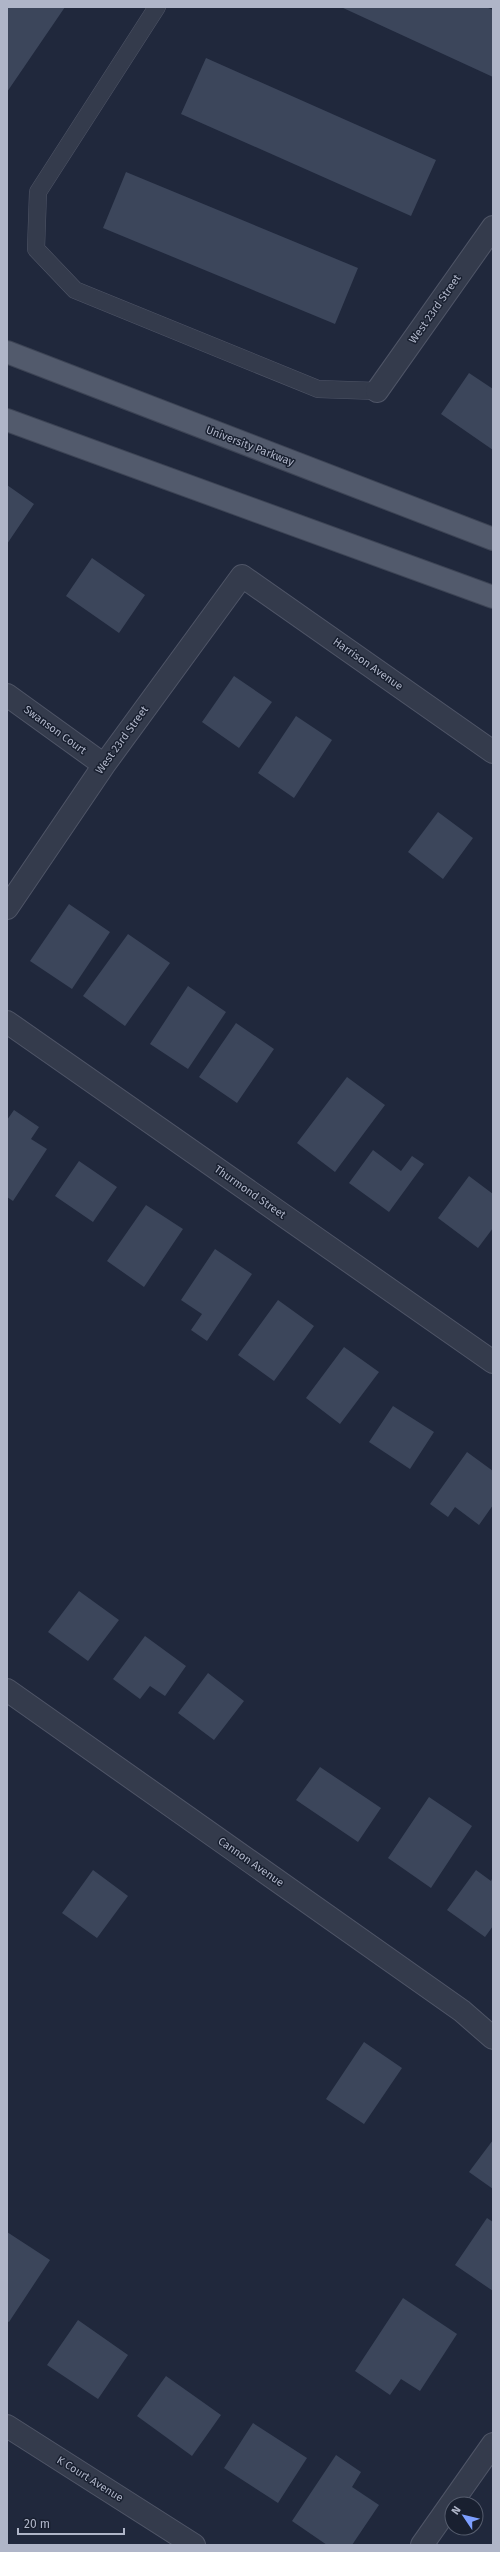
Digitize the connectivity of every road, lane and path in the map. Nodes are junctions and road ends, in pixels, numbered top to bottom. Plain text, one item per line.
1 (157, 7) edge
2 (493, 227) edge
3 (7, 352) edge
4 (377, 391) joint
5 (7, 420) edge
6 (493, 539) edge
7 (242, 576) joint
8 (493, 597) edge
9 (7, 695) edge
10 (493, 752) edge
11 (104, 765) junction
12 (7, 908) edge
13 (7, 1022) edge
14 (493, 1362) edge
15 (7, 1690) edge
16 (493, 2038) edge
17 (7, 2426) edge
18 (493, 2444) edge
19 (194, 2545) edge
20 (422, 2545) edge

1 - 4 lane
2 - 4 street, West 23rd Street
3 - 6 main road, University Parkway
5 - 8 main road
7 - 10 street, Harrison Avenue
7 - 11 street, West 23rd Street
9 - 11 street, Swanson Court
11 - 12 street, West 23rd Street
13 - 14 street, Thurmond Street
15 - 16 street, Cannon Avenue
17 - 19 street, K Court Avenue
18 - 20 street

